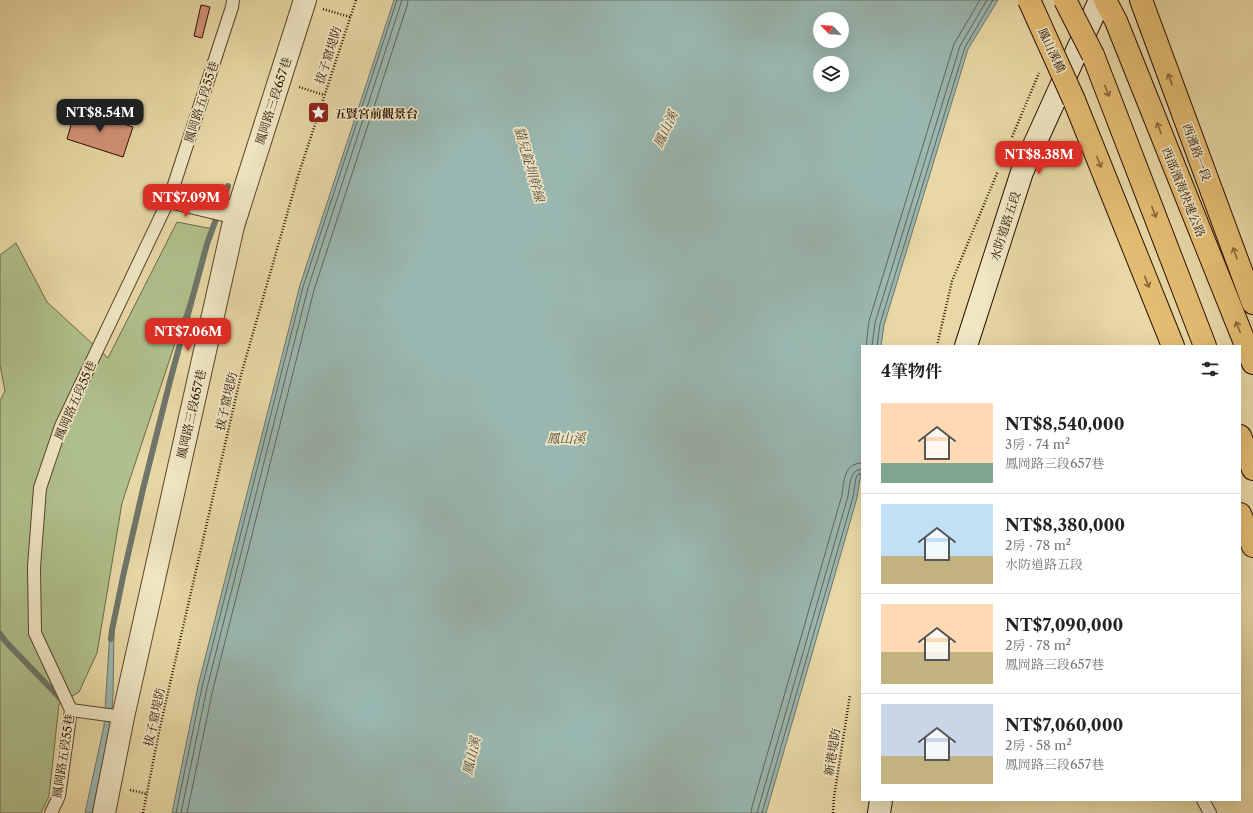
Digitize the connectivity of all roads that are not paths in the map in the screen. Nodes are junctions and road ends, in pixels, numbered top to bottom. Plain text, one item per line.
1 (233, 0) edge
2 (1029, 0) edge
3 (1065, 0) edge
4 (1100, 0) edge
5 (1105, 0) edge
6 (1141, 0) edge
7 (304, 2) edge
8 (170, 197) junction
9 (237, 213) junction
10 (1253, 303) edge
11 (966, 345) edge
12 (1173, 345) edge
13 (1206, 345) edge
14 (1253, 363) edge
15 (1241, 439) edge
16 (1253, 469) edge
17 (1241, 516) edge
18 (1253, 546) edge
19 (71, 710) junction
20 (123, 717) junction
21 (881, 801) edge
22 (1204, 801) edge
23 (51, 813) edge
24 (104, 813) edge
25 (879, 813) edge
26 (1210, 813) edge

1 - 8 lane, 鳳岡路五段55巷
2 -> 12 main road, 鳳山溪橋, bridge
3 -> 13 main road, bridge
4 - 11 street, 水防道路五段
14 -> 5 main road, 西部濱海快速公路
10 -> 6 main road, 西濱路一段
7 - 9 street, 鳳岡路三段657巷
8 - 9 street
8 - 19 lane, 鳳岡路五段55巷
9 - 20 street, 鳳岡路三段657巷
15 - 16 main road
17 - 18 main road
19 - 20 lane
19 - 23 lane, 鳳岡路五段55巷
20 - 24 street, 鳳岡路三段657巷
21 - 25 street
22 - 26 lane

